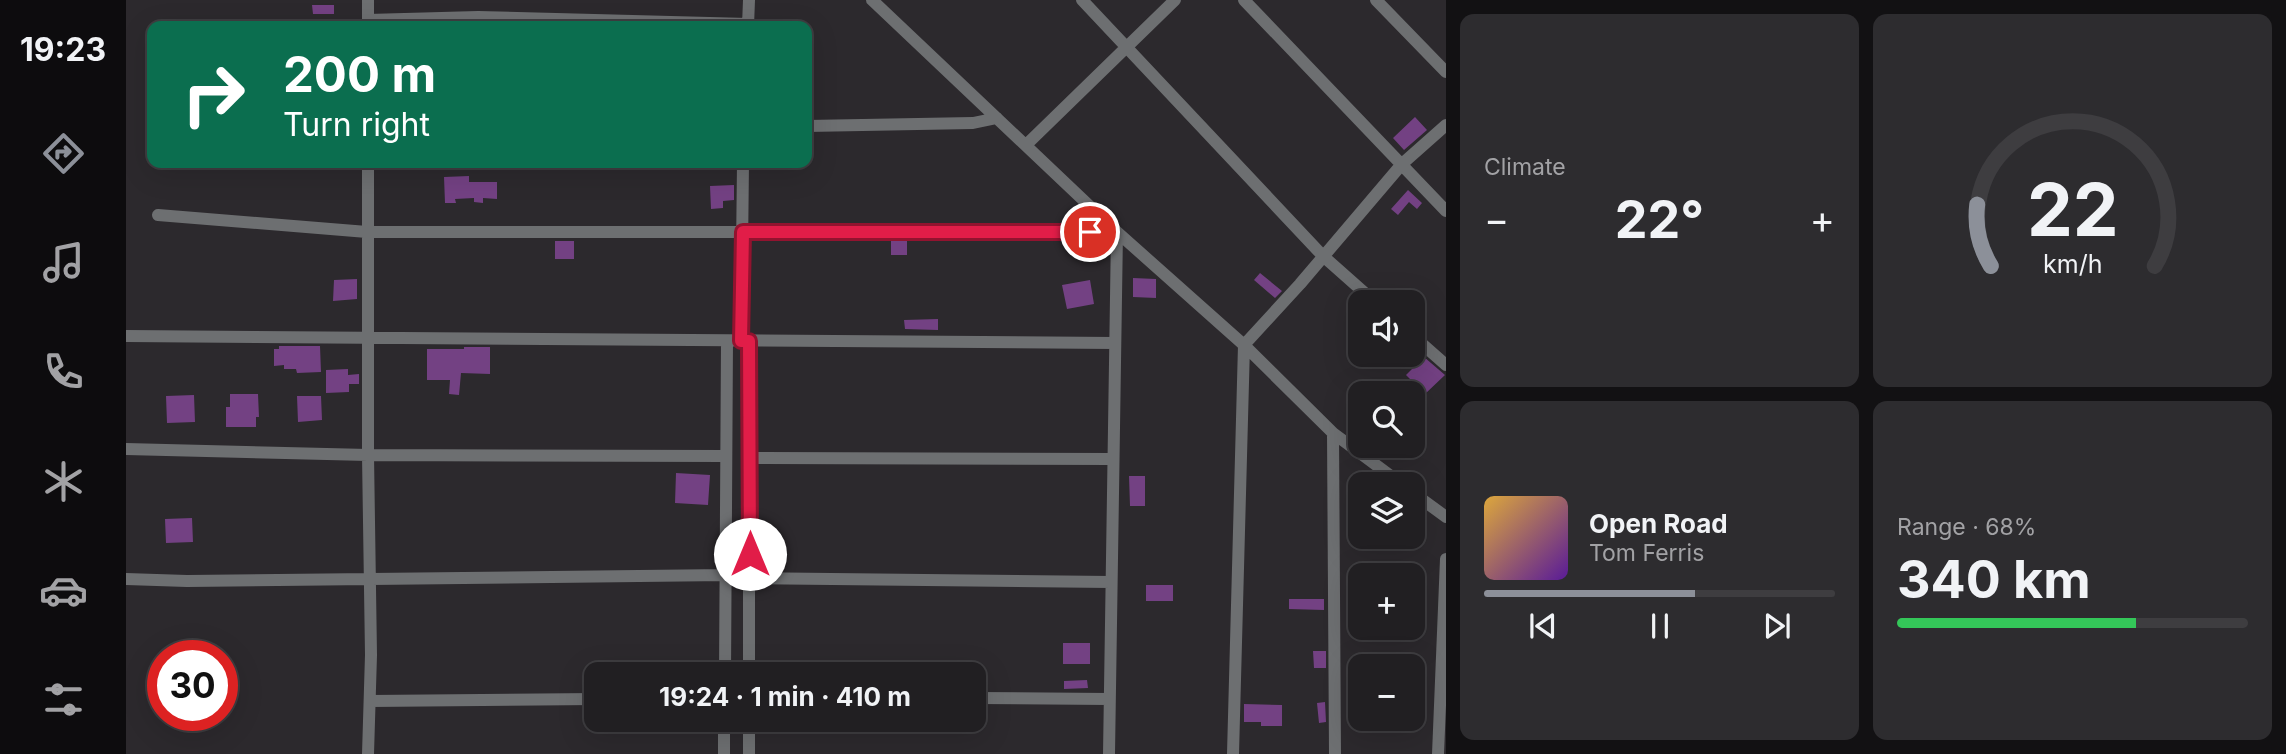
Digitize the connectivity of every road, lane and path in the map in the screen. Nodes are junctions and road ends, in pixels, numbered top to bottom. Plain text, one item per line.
1 (368, 0) edge
2 (749, 0) edge
3 (872, 0) edge
4 (1082, 0) edge
5 (1175, 0) edge
6 (1244, 0) edge
7 (1376, 0) edge
8 (368, 21) edge
9 (412, 21) edge
10 (594, 21) edge
11 (748, 21) edge
12 (1127, 47) junction
13 (1446, 72) edge
14 (997, 118) junction
15 (1446, 125) edge
16 (812, 126) edge
17 (1026, 145) junction
18 (1402, 164) junction
19 (368, 168) edge
20 (743, 168) edge
21 (1446, 211) edge
22 (158, 215) dead end
23 (368, 232) junction
24 (743, 232) junction
25 (1117, 232) junction
26 (1323, 256) junction
27 (1361, 290) edge
28 (126, 336) edge
29 (368, 337) junction
30 (727, 341) junction
31 (745, 341) junction
32 (1115, 343) junction
33 (1244, 345) junction
34 (1425, 347) edge
35 (1446, 366) edge
36 (1333, 433) junction
37 (126, 449) edge
38 (368, 455) junction
39 (726, 456) junction
40 (749, 458) junction
41 (1113, 459) junction
42 (1386, 472) edge
43 (1425, 502) edge
44 (1446, 517) edge
45 (1446, 559) edge
46 (726, 575) junction
47 (750, 578) junction
48 (126, 579) edge
49 (369, 579) junction
50 (1111, 582) junction
51 (725, 662) edge
52 (749, 662) edge
53 (986, 698) edge
54 (584, 699) edge
55 (1110, 699) junction
56 (370, 701) junction
57 (724, 732) edge
58 (749, 732) edge
59 (368, 754) edge
60 (723, 754) edge
61 (749, 754) edge
62 (1109, 754) edge
63 (1233, 754) edge
64 (1335, 754) edge
65 (1438, 754) edge

1 - 8 street
2 - 11 street
3 - 14 street
4 - 12 street
5 - 12 street
6 - 18 street
7 - 13 street
9 - 10 street
12 - 17 street
12 - 26 street
14 - 16 street
14 - 17 street
15 - 18 street
17 - 25 street
18 - 21 street
18 - 26 street
19 - 23 street
20 - 24 street
22 - 23 street
23 - 24 street
23 - 29 street
24 - 25 street
24 - 31 street
25 - 32 street
25 - 33 street
26 - 27 street
26 - 33 street
28 - 29 street
29 - 30 street
29 - 38 street
30 - 31 street
30 - 39 street
31 - 32 street
31 - 40 street
32 - 41 street
33 - 36 street
33 - 63 street
34 - 35 street
36 - 42 street
36 - 64 street
37 - 38 street
38 - 39 street
38 - 49 street
39 - 46 street
40 - 41 street
40 - 47 street
41 - 50 street
43 - 44 street
45 - 65 street
46 - 49 street
46 - 51 street
47 - 50 street
47 - 52 street
48 - 49 street
49 - 56 street
50 - 55 street
53 - 55 street
54 - 56 street
55 - 62 street
56 - 59 street
57 - 60 street
58 - 61 street

